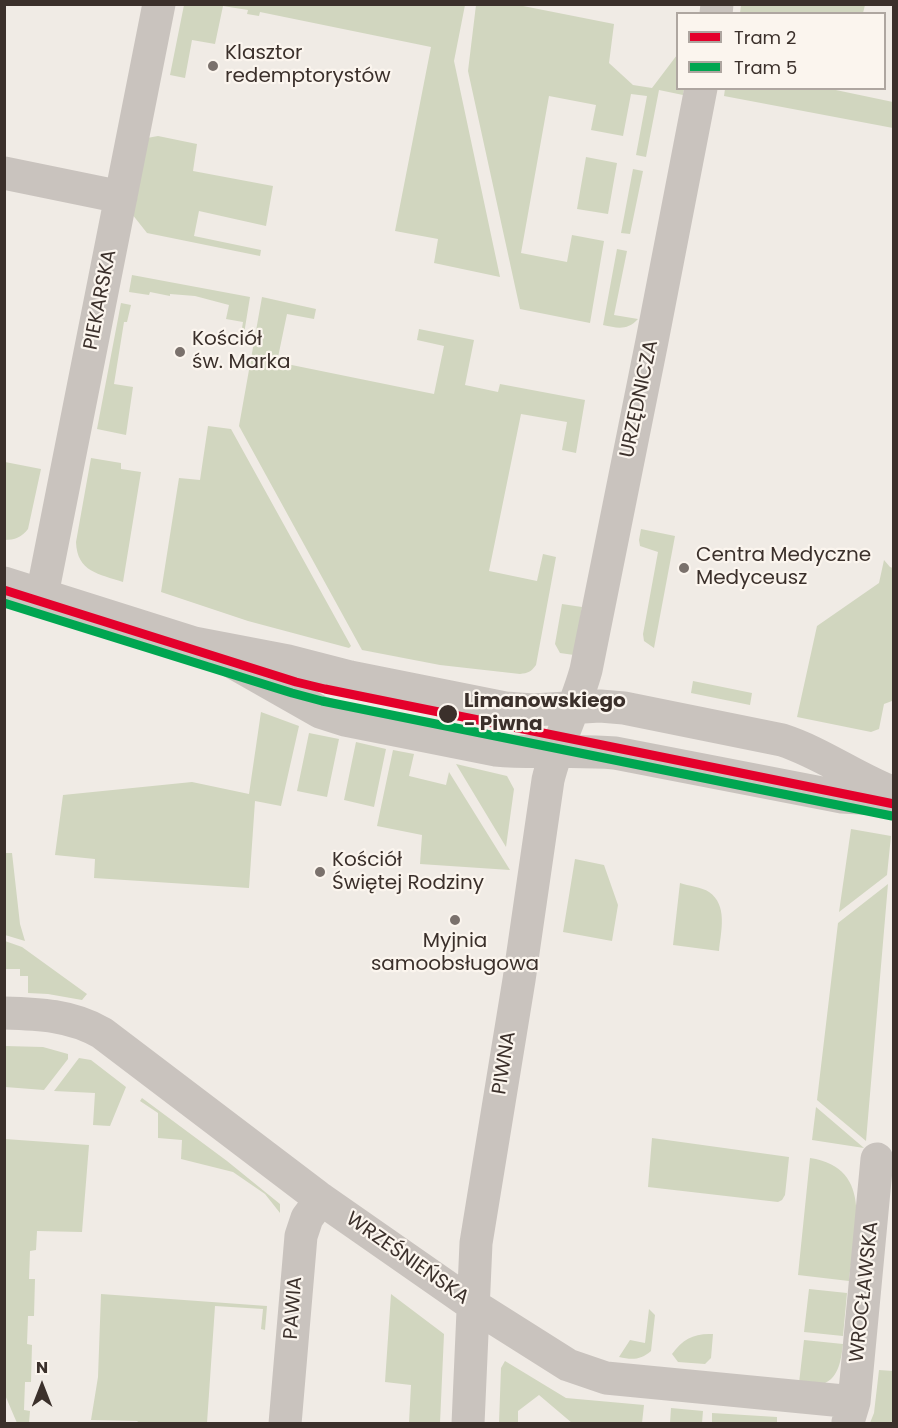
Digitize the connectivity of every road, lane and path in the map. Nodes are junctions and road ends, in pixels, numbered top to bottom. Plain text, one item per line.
1 (159, 4) edge
2 (701, 90) edge
3 (4, 173) edge
4 (121, 197) junction
5 (4, 583) edge
6 (42, 595) junction
7 (194, 643) junction
8 (573, 708) junction
9 (556, 751) junction
10 (894, 793) edge
11 (894, 800) edge
12 (4, 1013) edge
13 (877, 1159) dead end
14 (321, 1199) junction
15 (883, 1232) edge
16 (473, 1305) junction
17 (851, 1413) edge
18 (285, 1424) edge
19 (468, 1424) edge

1 - 4 street, PIEKARSKA
2 - 8 street, URZĘDNICZA
3 - 4 street
4 - 6 street, PIEKARSKA
5 - 6 street
6 - 7 street
7 - 8 street
7 - 9 street
8 - 9 street, PIWNA
8 - 10 street
9 - 11 street
9 - 16 street, PIWNA
12 - 14 street, WRZEŚNIEŃSKA
13 - 15 street, WROCŁAWSKA
14 - 16 street, WRZEŚNIEŃSKA
14 - 18 street, PAWIA
15 - 17 street, WROCŁAWSKA
16 - 17 street, WRZEŚNIEŃSKA
16 - 19 street, PIWNA

